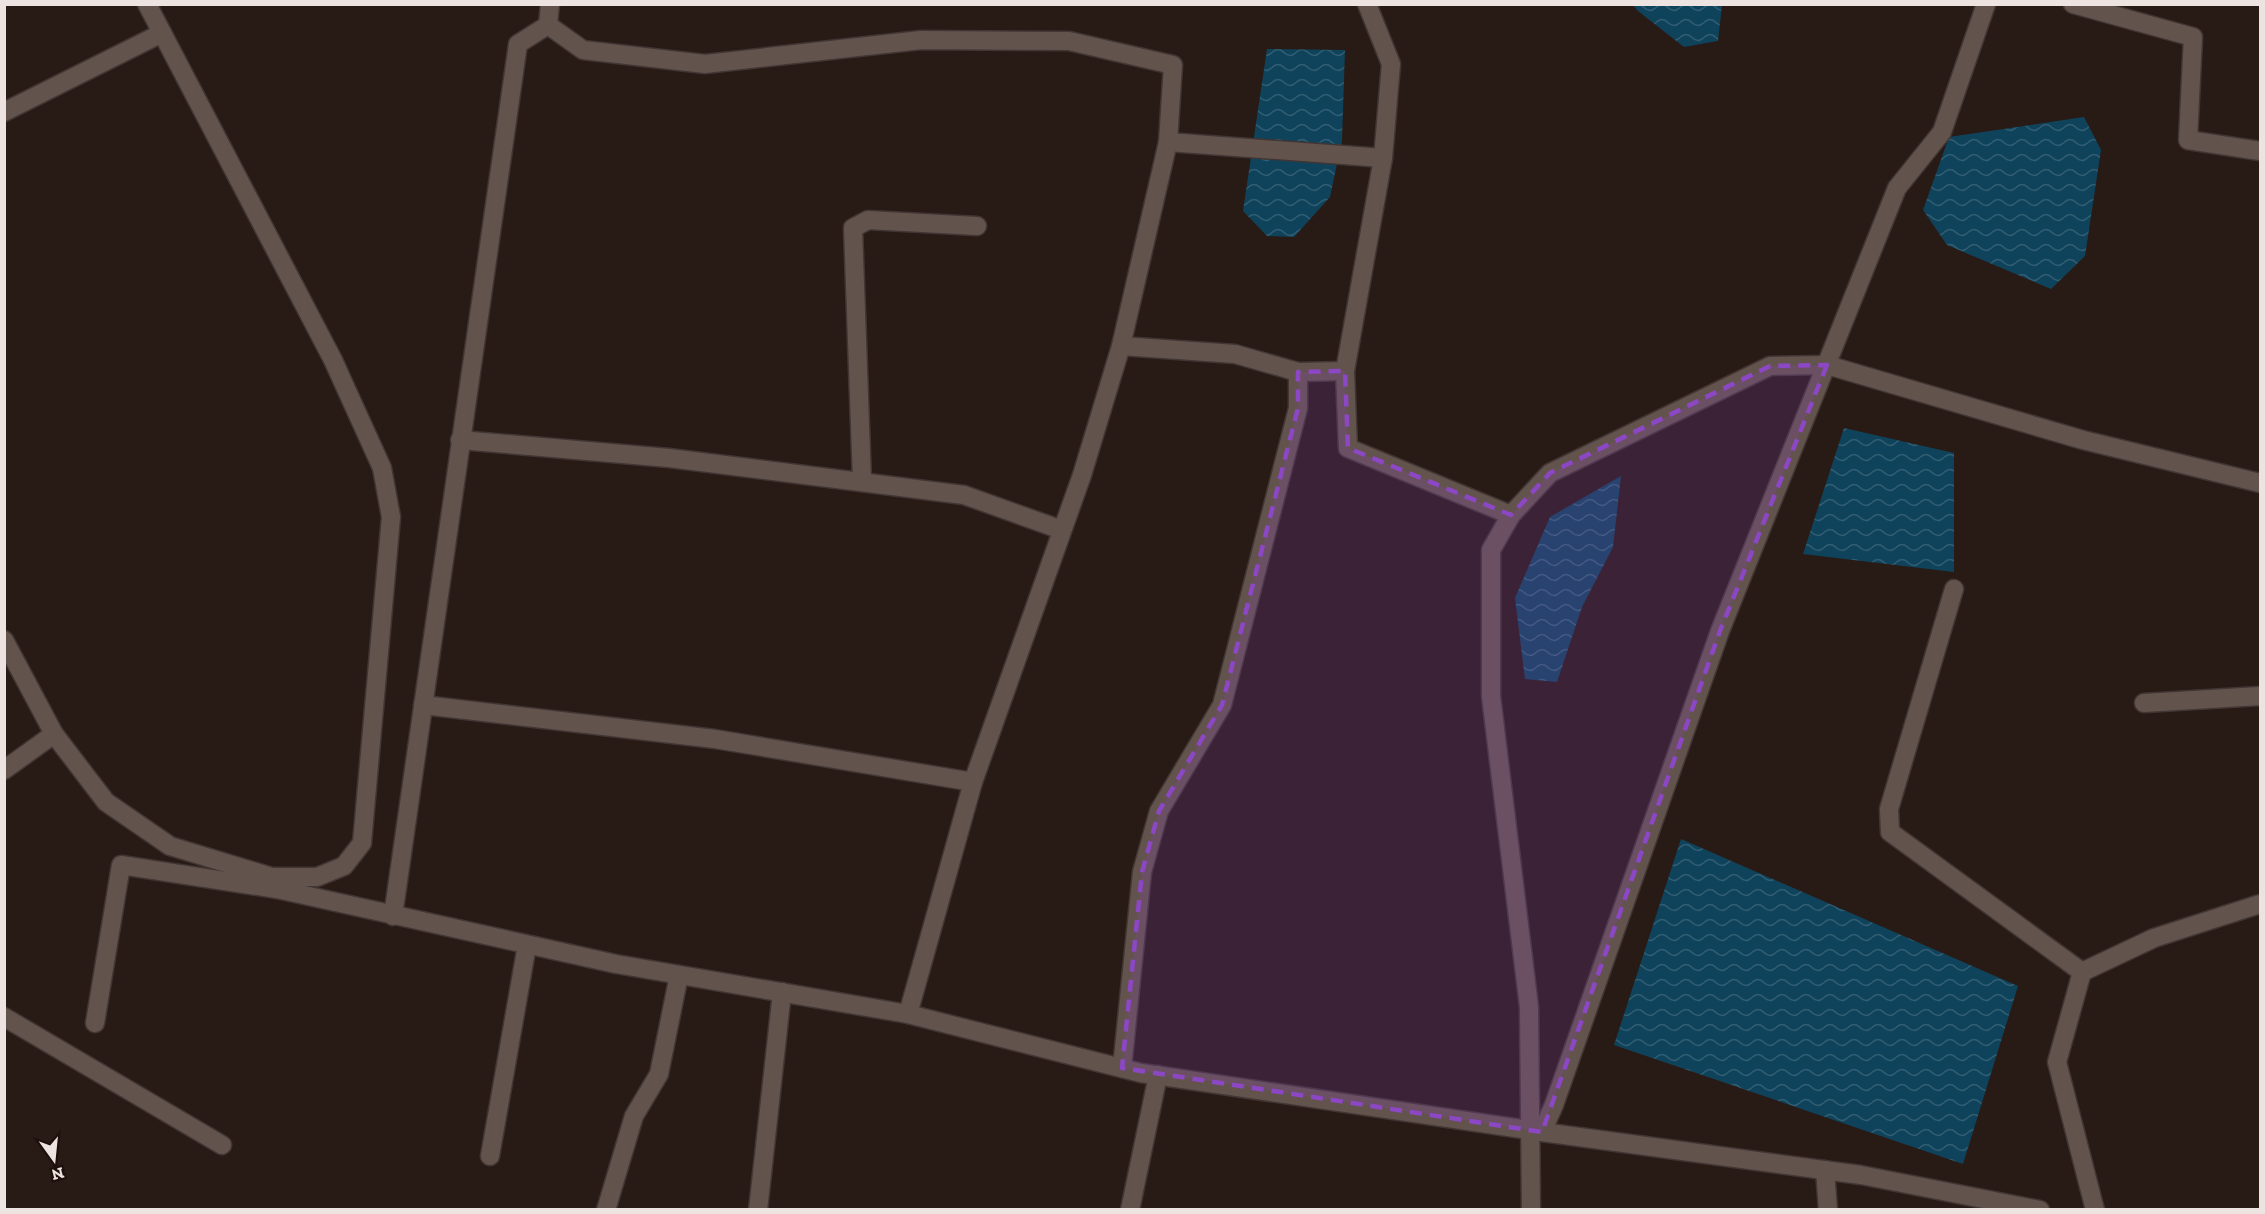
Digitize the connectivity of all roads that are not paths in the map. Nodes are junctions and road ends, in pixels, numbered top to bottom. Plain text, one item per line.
1 (147, 4) edge
2 (550, 4) edge
3 (1367, 4) edge
4 (1986, 4) edge
5 (2073, 4) edge
6 (548, 25) junction
7 (162, 33) junction
8 (4, 112) edge
9 (1168, 142) junction
10 (2260, 151) edge
11 (1383, 158) junction
12 (977, 226) dead end
13 (1122, 346) junction
14 (1827, 365) junction
15 (1345, 371) junction
16 (1298, 372) junction
17 (460, 440) junction
18 (862, 481) junction
19 (2260, 483) edge
20 (1511, 515) junction
21 (1062, 530) junction
22 (1954, 590) dead end
23 (4, 640) edge
24 (2260, 696) edge
25 (2144, 703) dead end
26 (423, 705) junction
27 (54, 734) junction
28 (4, 770) edge
29 (973, 782) junction
30 (2260, 903) edge
31 (393, 916) junction
32 (527, 945) junction
33 (2082, 972) junction
34 (679, 975) junction
35 (782, 992) junction
36 (908, 1014) junction
37 (4, 1017) edge
38 (95, 1023) dead end
39 (1122, 1068) junction
40 (1158, 1075) junction
41 (1536, 1131) junction
42 (222, 1145) dead end
43 (490, 1156) dead end
44 (1825, 1170) junction
45 (606, 1209) edge
46 (758, 1209) edge
47 (1130, 1209) edge
48 (1531, 1209) edge
49 (1828, 1209) edge
50 (2040, 1209) edge
51 (2096, 1209) edge

1 - 7 street
2 - 6 street
3 - 11 street
4 - 14 street
5 - 10 street
6 - 9 street
6 - 17 street
7 - 8 street
7 - 27 street
9 - 11 street
9 - 13 street
11 - 15 street
12 - 18 street
13 - 16 street
13 - 21 street
14 - 19 street
14 - 20 street
14 - 41 street
15 - 16 street
15 - 20 street
16 - 39 street
17 - 18 street
17 - 26 street
18 - 21 street
20 - 41 street
21 - 29 street
22 - 33 street
23 - 27 street
24 - 25 street
26 - 29 street
26 - 31 street
27 - 28 street
29 - 36 street
30 - 33 street
31 - 32 street
31 - 38 street
32 - 34 street
32 - 43 street
33 - 51 street
34 - 35 street
34 - 45 street
35 - 36 street
35 - 46 street
36 - 39 street
37 - 42 street
39 - 40 street
40 - 41 street
40 - 47 street
41 - 44 street
41 - 48 street
44 - 49 street
44 - 50 street

